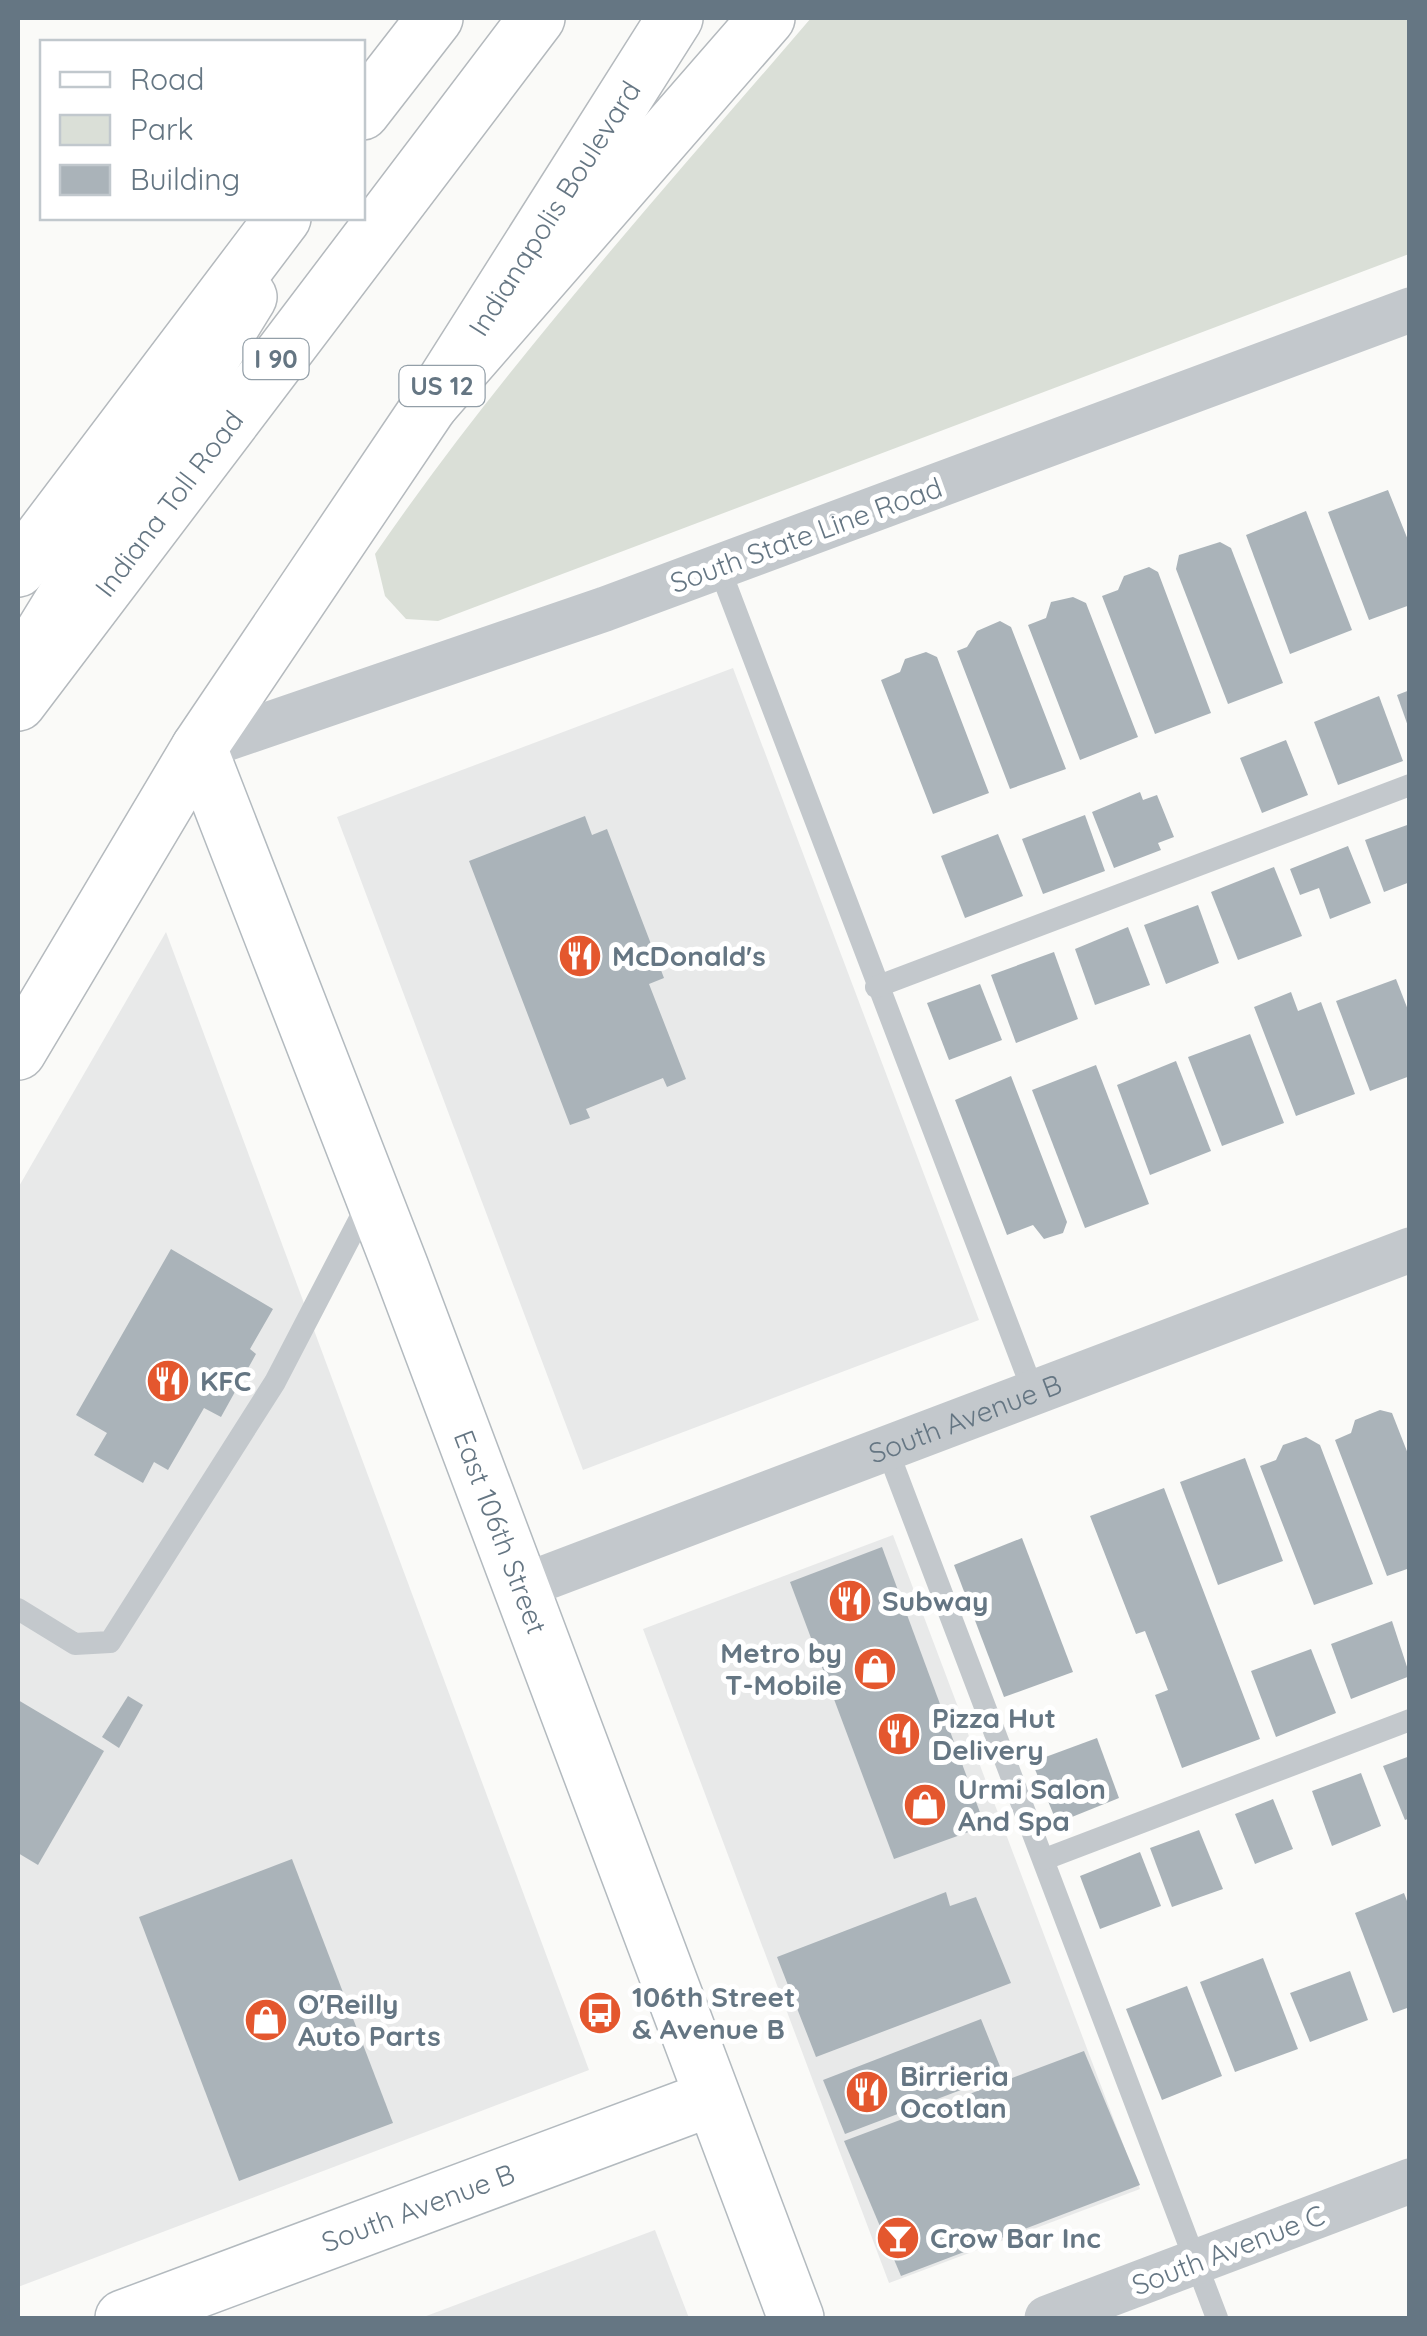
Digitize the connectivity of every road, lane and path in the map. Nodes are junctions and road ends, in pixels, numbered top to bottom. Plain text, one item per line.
1 (421, 18) edge
2 (436, 18) edge
3 (537, 18) edge
4 (674, 18) edge
5 (767, 18) edge
6 (365, 107) edge
7 (365, 108) edge
8 (281, 220) edge
9 (297, 220) edge
10 (1410, 310) edge
11 (430, 406) junction
12 (719, 567) junction
13 (18, 569) edge
14 (18, 676) edge
15 (18, 702) edge
16 (199, 748) junction
17 (1410, 785) edge
18 (876, 987) junction
19 (18, 1052) edge
20 (372, 1196) junction
21 (1410, 1250) edge
22 (1033, 1391) junction
23 (887, 1449) junction
24 (521, 1587) junction
25 (18, 1609) edge
26 (1410, 1720) edge
27 (1045, 1860) junction
28 (712, 2098) junction
29 (1410, 2181) edge
30 (1196, 2262) junction
31 (123, 2318) edge
32 (796, 2318) edge
33 (1046, 2318) edge
34 (1217, 2318) edge

1 - 6 main road
2 - 7 main road
3 - 15 main road, Indiana Toll Road / I 90
4 - 11 main road, Indianapolis Boulevard / US 12
5 - 11 main road
8 - 13 main road
9 - 14 main road
10 - 12 street, South State Line Road
11 - 16 main road, Indianapolis Boulevard / US 12
12 - 16 street, South State Line Road
12 - 18 lane
16 - 19 main road, US 12
16 - 20 main road, East 106th Street
17 - 18 lane
18 - 22 lane
20 - 24 main road, East 106th Street
20 - 25 lane
21 - 22 street, South Avenue B
22 - 23 street, South Avenue B
23 - 24 street, South Avenue B
23 - 27 lane
24 - 28 main road, East 106th Street
26 - 27 lane
27 - 30 lane
28 - 31 main road, South Avenue B
28 - 32 main road, East 106th Street
29 - 30 street, South Avenue C
30 - 33 street, South Avenue C
30 - 34 lane

